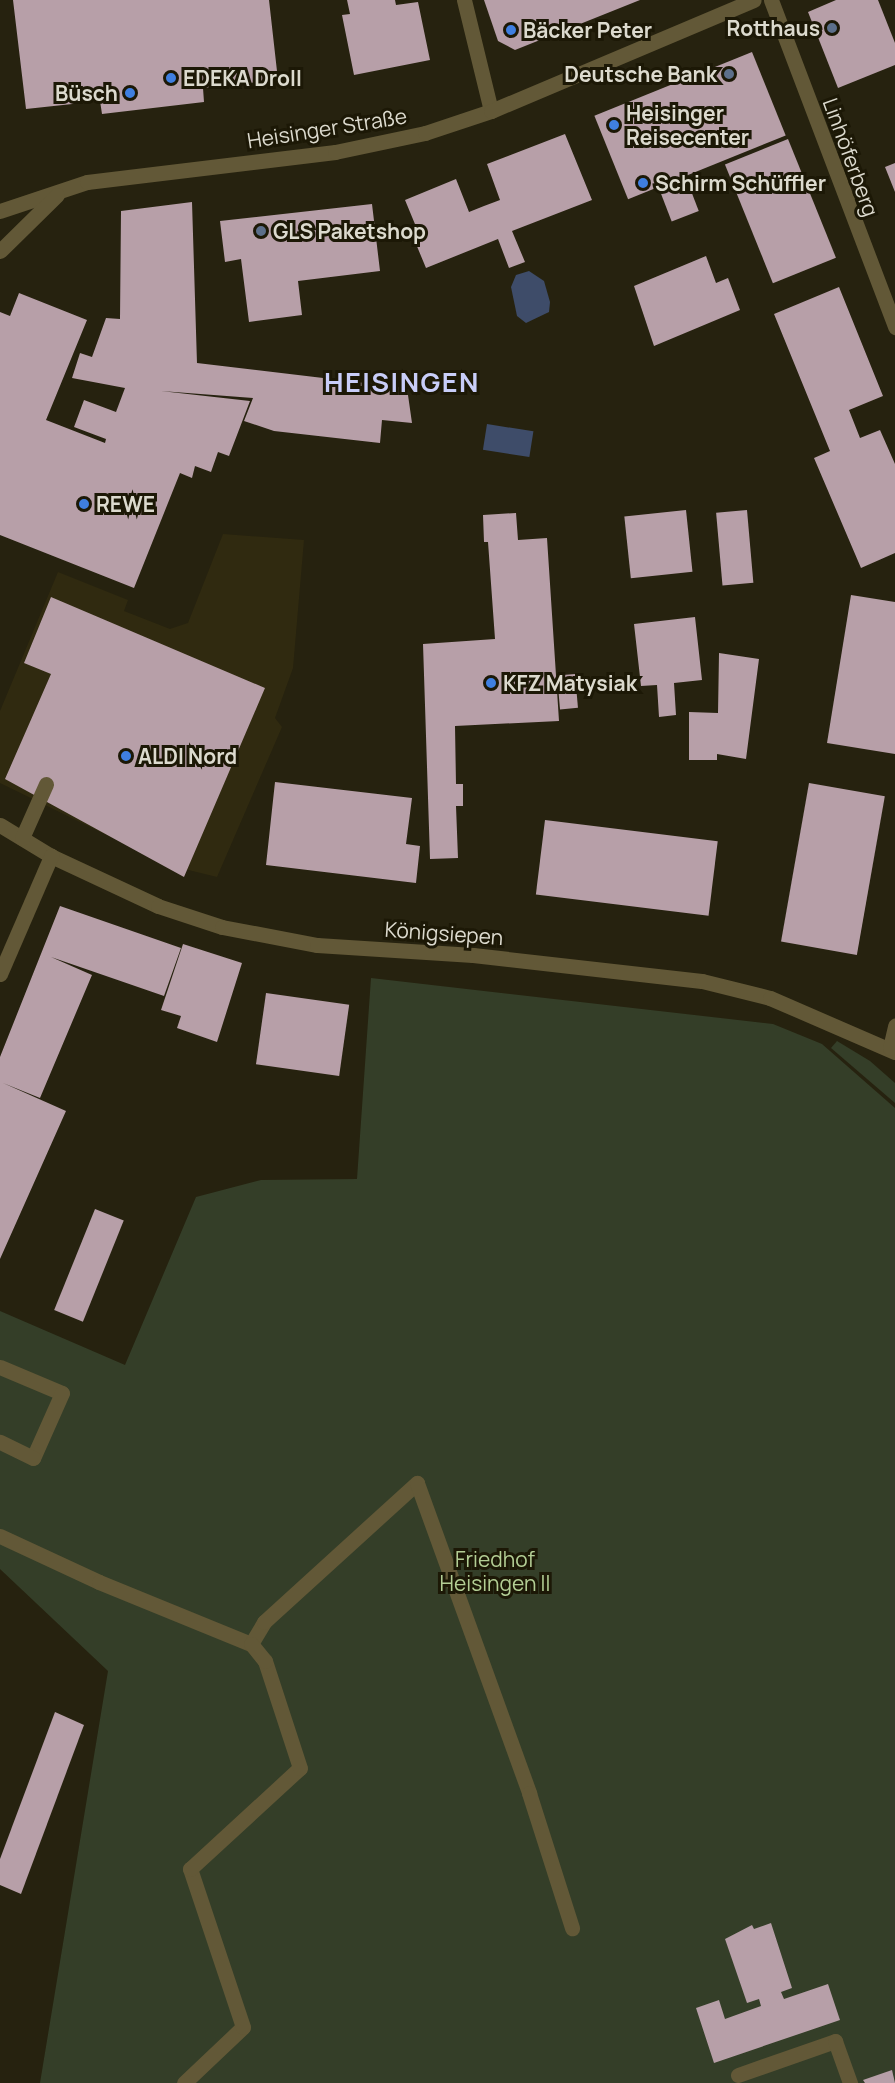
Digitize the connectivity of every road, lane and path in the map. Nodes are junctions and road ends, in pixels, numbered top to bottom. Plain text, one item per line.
1 (465, 0) edge
2 (754, 0) edge
3 (771, 0) edge
4 (491, 111) junction
5 (62, 191) junction
6 (0, 212) edge
7 (0, 251) edge
8 (895, 327) edge
9 (46, 784) dead end
10 (0, 825) edge
11 (22, 838) junction
12 (51, 856) junction
13 (0, 974) edge
14 (895, 1026) edge
15 (893, 1050) edge
16 (0, 1367) edge
17 (0, 1442) edge
18 (0, 1536) edge
19 (251, 1644) junction
20 (572, 1928) dead end
21 (738, 2075) dead end
22 (184, 2083) edge
23 (850, 2083) edge

1 - 4 street
2 - 4 street, Heisinger Straße
3 - 8 street, Linhöferberg
4 - 5 street, Heisinger Straße
5 - 6 street, Heisinger Straße
5 - 7 street
9 - 11 street
10 - 11 street, Königsiepen
11 - 12 street, Königsiepen
12 - 13 street
12 - 15 street, Königsiepen
14 - 15 street
16 - 17 street
18 - 19 street
19 - 20 street
19 - 22 street
21 - 23 street

